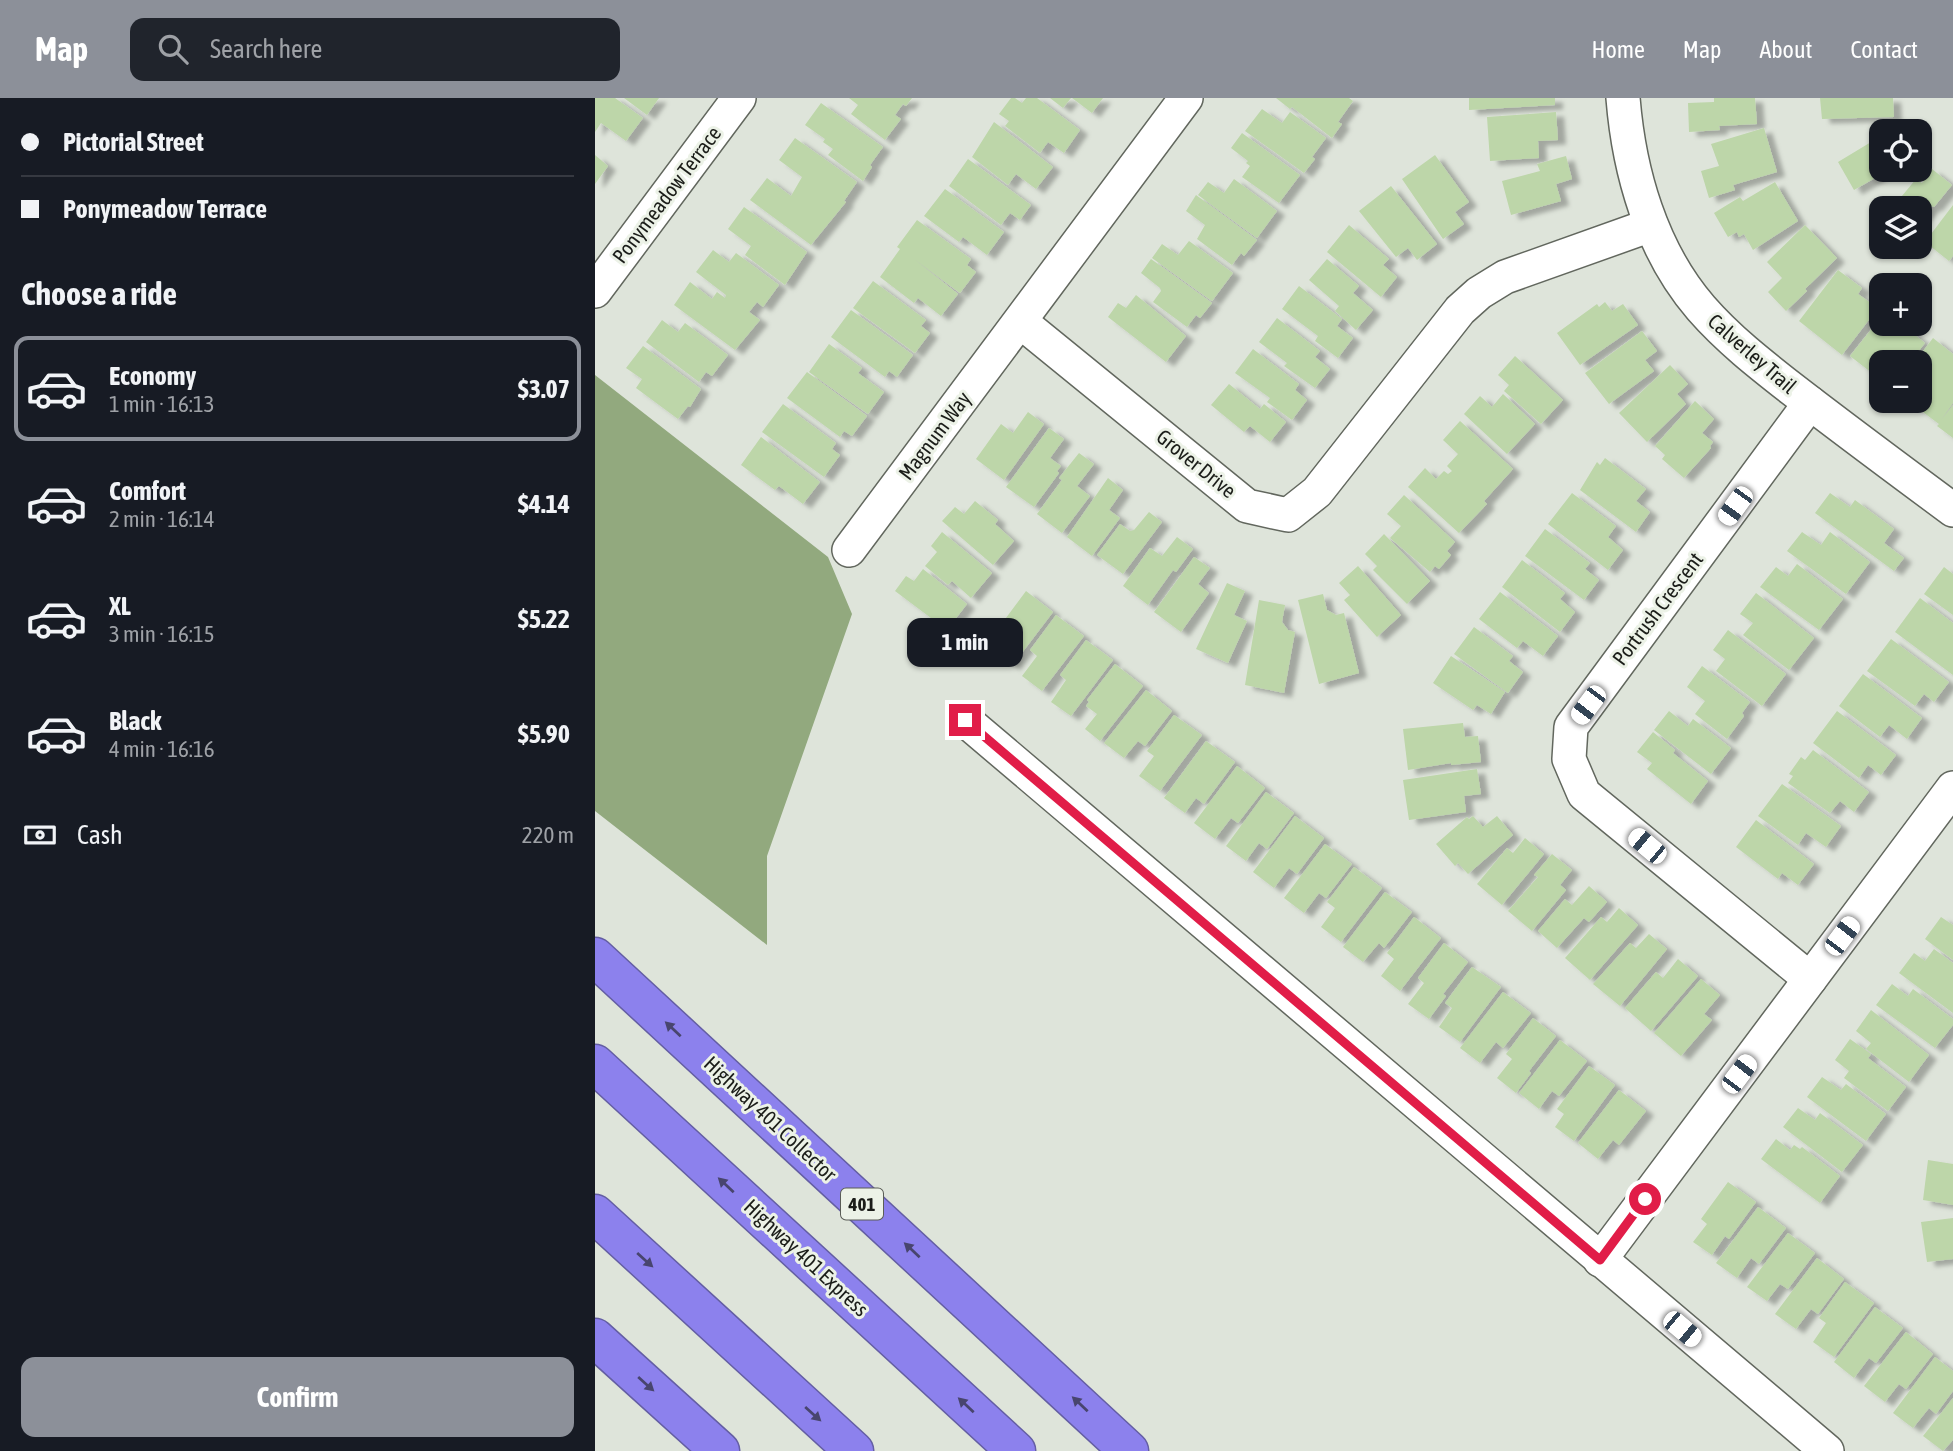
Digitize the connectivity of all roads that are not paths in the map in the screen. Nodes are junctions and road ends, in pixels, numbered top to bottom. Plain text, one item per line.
1 (739, 98) edge
2 (1187, 98) edge
3 (1623, 98) edge
4 (1651, 225) junction
5 (595, 291) edge
6 (1021, 323) junction
7 (1810, 403) junction
8 (1953, 510) edge
9 (849, 550) dead end
10 (965, 720) dead end
11 (1953, 788) edge
12 (595, 957) edge
13 (1810, 979) junction
14 (595, 1064) edge
15 (595, 1214) edge
16 (1600, 1260) junction
17 (595, 1338) edge
18 (720, 1451) edge
19 (854, 1451) edge
20 (1016, 1451) edge
21 (1129, 1451) edge
22 (1827, 1451) edge

1 - 5 street, Ponymeadow Terrace
2 - 6 street
3 - 4 street, Calverley Trail
4 - 6 street, Grover Drive
4 - 7 street, Calverley Trail
6 - 9 street, Magnum Way
7 - 8 street, Calverley Trail
7 - 13 street, Portrush Crescent
10 - 16 street
11 - 13 street
21 -> 12 highway, Highway 401 Collector / 401
13 - 16 street
20 -> 14 highway, Highway 401 Express
15 -> 19 highway
16 - 22 street
17 -> 18 highway

